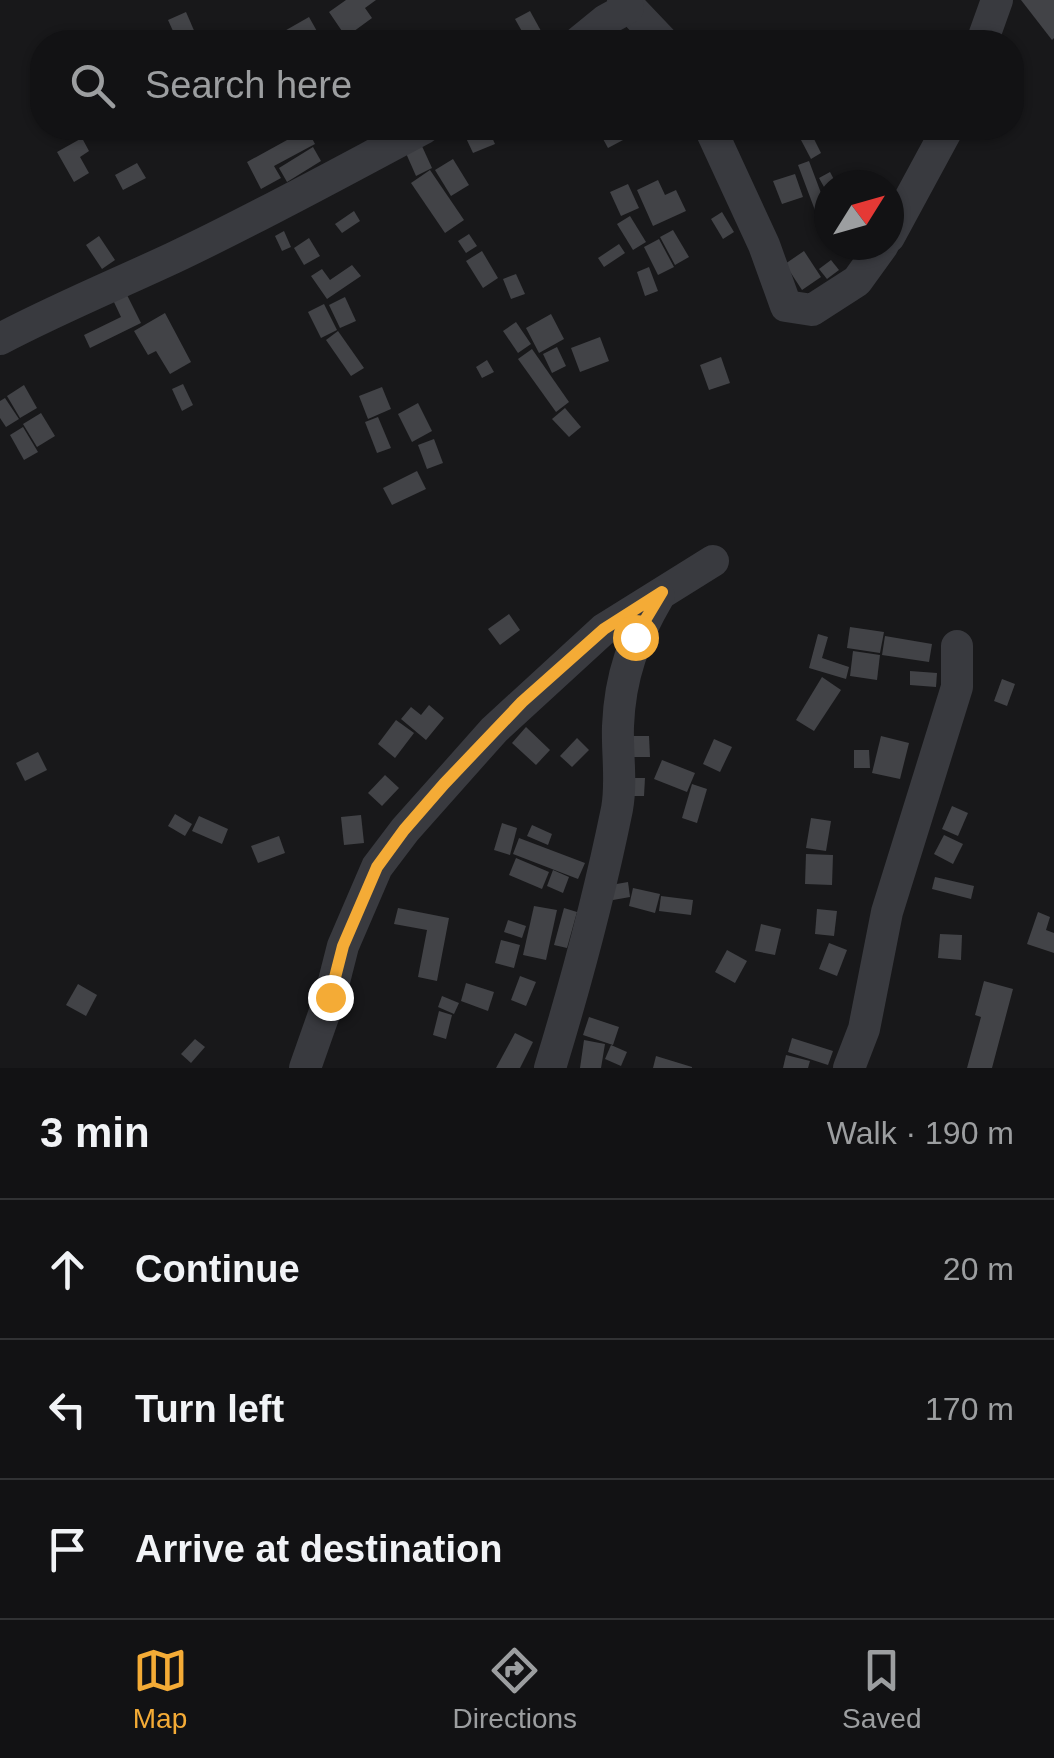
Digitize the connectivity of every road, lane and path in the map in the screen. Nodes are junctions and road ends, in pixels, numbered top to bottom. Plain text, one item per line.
1 (997, 0) edge
2 (625, 4) edge
3 (594, 30) edge
4 (651, 30) edge
5 (986, 30) edge
6 (401, 140) edge
7 (716, 140) edge
8 (942, 140) edge
9 (904, 209) edge
10 (872, 260) edge
11 (0, 339) edge
12 (713, 561) dead end
13 (662, 592) junction
14 (957, 646) dead end
15 (305, 1068) edge
16 (550, 1068) edge
17 (849, 1068) edge

1 - 5 street
2 - 3 street
2 - 4 street
6 - 11 street
7 - 10 street
8 - 9 street
12 - 13 street
13 - 15 street
13 - 16 street
14 - 17 street

